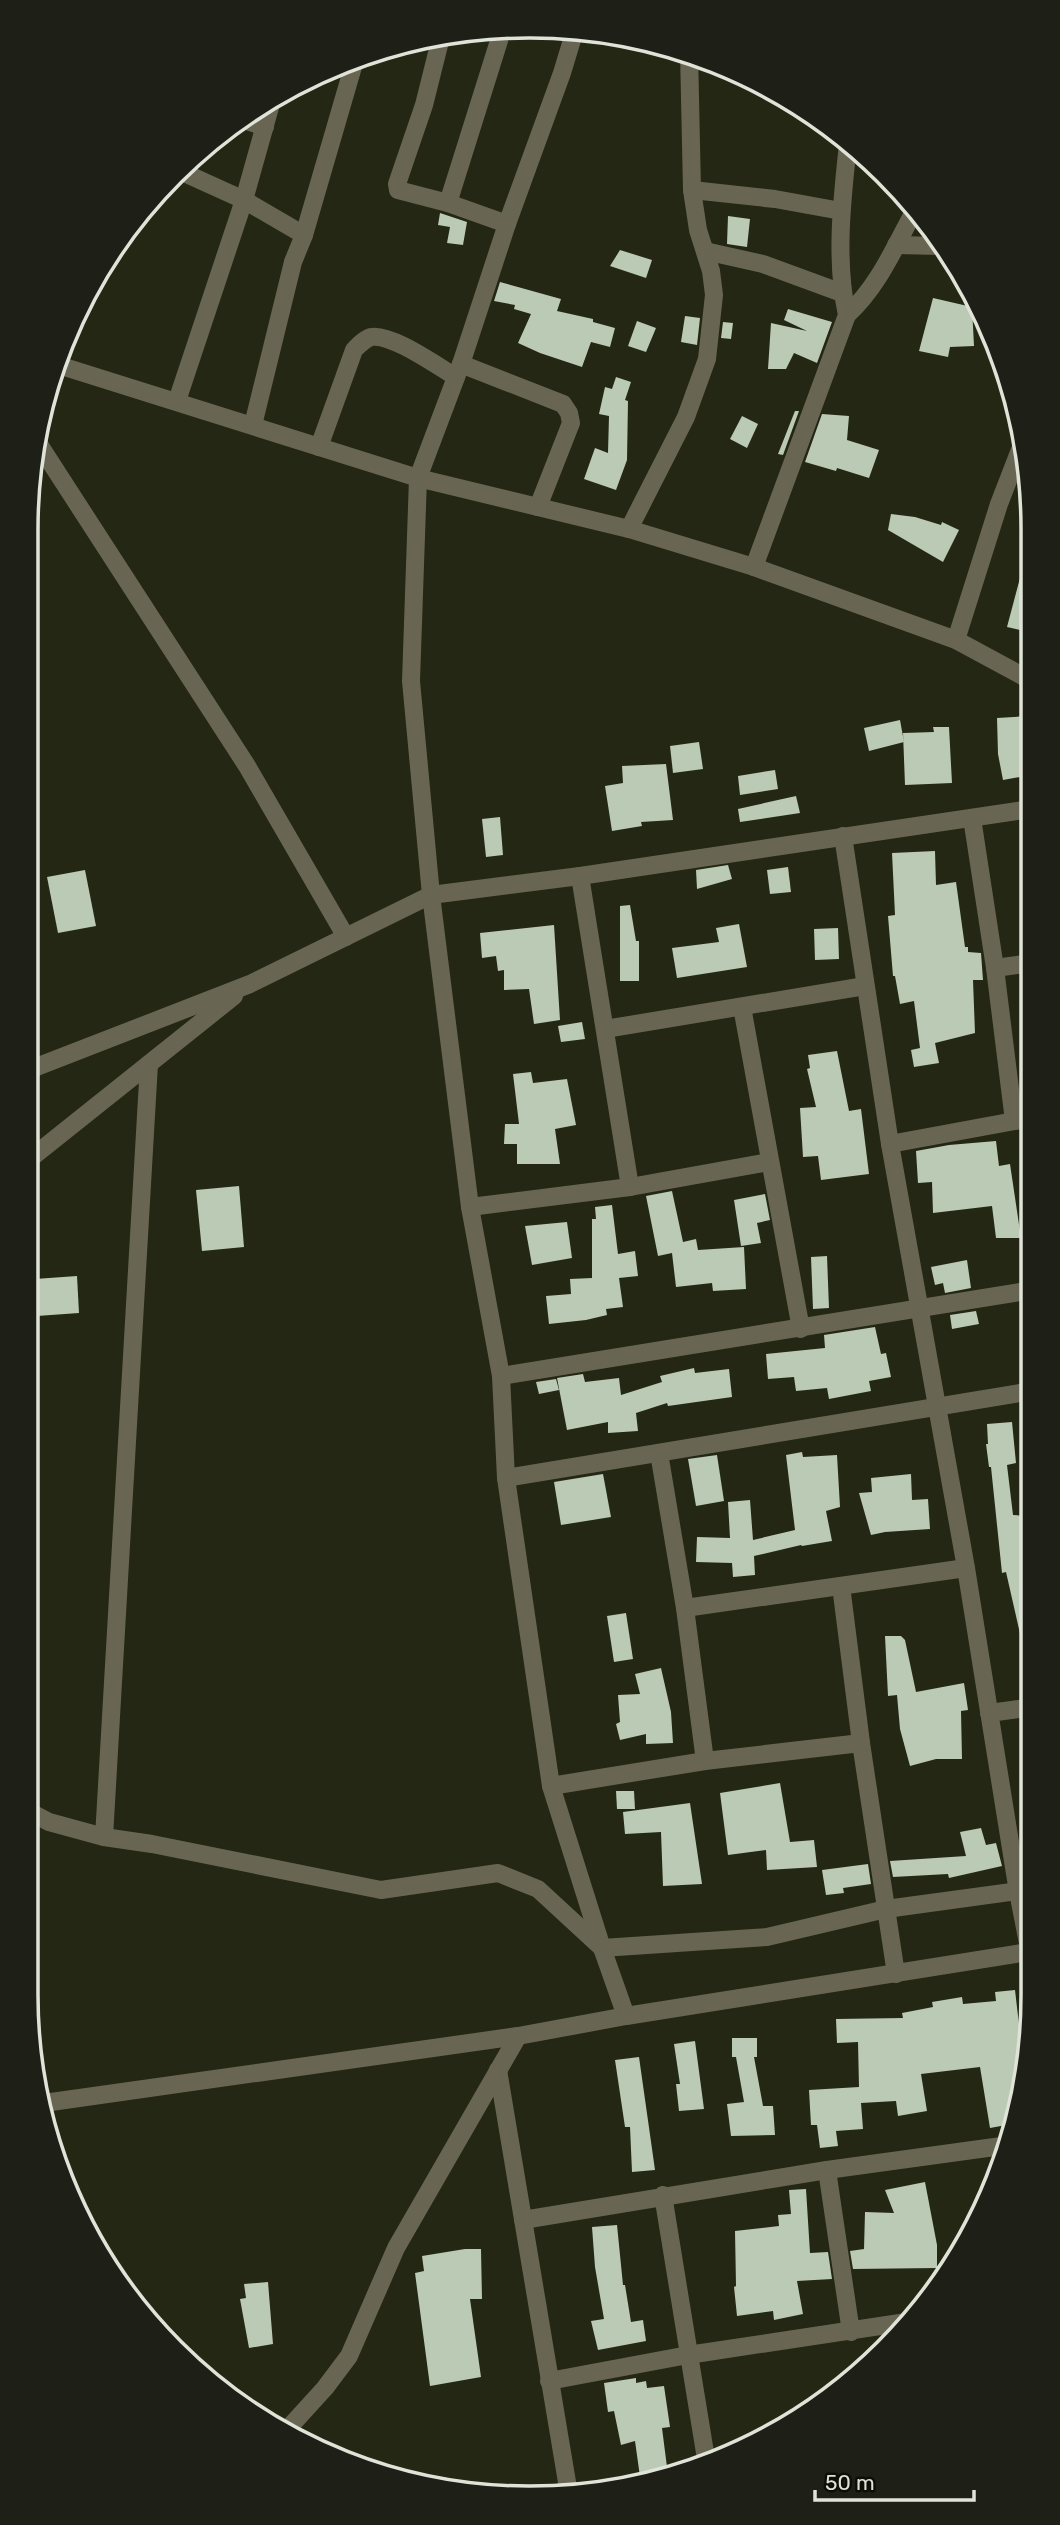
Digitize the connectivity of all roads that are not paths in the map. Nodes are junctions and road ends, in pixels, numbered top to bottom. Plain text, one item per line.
1 (499, 40) edge
2 (572, 41) edge
3 (438, 47) edge
4 (689, 65) edge
5 (351, 73) edge
6 (268, 114) edge
7 (254, 123) edge
8 (265, 127) junction
9 (847, 154) edge
10 (189, 175) edge
11 (692, 190) junction
12 (244, 200) junction
13 (448, 203) junction
14 (841, 211) junction
15 (910, 219) edge
16 (507, 224) junction
17 (304, 234) junction
18 (896, 245) junction
19 (931, 246) edge
20 (705, 251) junction
21 (842, 293) junction
22 (847, 315) junction
23 (67, 368) edge
24 (458, 371) junction
25 (177, 401) junction
26 (253, 425) junction
27 (319, 447) junction
28 (45, 454) edge
29 (1016, 460) edge
30 (418, 478) junction
31 (538, 507) junction
32 (629, 529) junction
33 (754, 567) junction
34 (956, 640) junction
35 (1021, 675) edge
36 (1021, 810) edge
37 (972, 818) junction
38 (843, 836) junction
39 (580, 876) junction
40 (431, 895) junction
41 (346, 937) junction
42 (1021, 964) edge
43 (995, 968) junction
44 (250, 984) junction
45 (865, 986) junction
46 (742, 1007) junction
47 (605, 1029) junction
48 (149, 1064) junction
49 (38, 1066) edge
50 (1021, 1109) edge
51 (1021, 1120) edge
52 (890, 1144) junction
53 (38, 1152) edge
54 (769, 1162) junction
55 (630, 1187) junction
56 (470, 1207) junction
57 (1021, 1292) edge
58 (919, 1310) junction
59 (801, 1329) junction
60 (501, 1376) junction
61 (1021, 1393) edge
62 (937, 1408) junction
63 (659, 1453) junction
64 (506, 1478) junction
65 (966, 1568) junction
66 (841, 1587) junction
67 (685, 1608) junction
68 (1021, 1709) edge
69 (989, 1713) junction
70 (861, 1743) junction
71 (705, 1761) junction
72 (551, 1786) junction
73 (38, 1817) edge
74 (104, 1837) junction
75 (1021, 1867) edge
76 (1021, 1892) edge
77 (886, 1909) junction
78 (602, 1948) junction
79 (1021, 1953) edge
80 (896, 1974) junction
81 (626, 2016) junction
82 (519, 2036) junction
83 (498, 2070) junction
84 (51, 2102) edge
85 (997, 2147) edge
86 (827, 2170) junction
87 (663, 2195) junction
88 (523, 2220) junction
89 (895, 2324) edge
90 (851, 2332) junction
91 (688, 2355) junction
92 (549, 2381) junction
93 (292, 2425) edge
94 (706, 2454) edge
95 (567, 2485) edge

1 - 13 street
2 - 16 street
3 - 13 street
4 - 11 street
5 - 17 street
6 - 8 street
7 - 8 street
8 - 12 street
9 - 14 street
10 - 12 street
11 - 14 street
11 - 20 street
12 - 17 street
12 - 25 street
13 - 16 street
14 - 21 street
15 - 18 street
16 - 24 street
17 - 26 street
18 - 19 street
18 - 22 street
20 - 21 street
20 - 32 street
21 - 22 street
22 - 33 street
23 - 25 street
24 - 27 street
24 - 30 street
24 - 31 street
25 - 26 street
26 - 27 street
27 - 30 street
28 - 41 street
29 - 34 street
30 - 31 street
30 - 40 street
31 - 32 street
32 - 33 street
33 - 34 street
34 - 35 street
36 - 37 street
37 - 38 street
37 - 43 street
38 - 39 street
38 - 45 street
39 - 40 street
39 - 47 street
40 - 41 street
40 - 56 street
41 - 44 street
42 - 43 street
43 - 50 street
44 - 48 street
44 - 49 street
45 - 46 street
45 - 52 street
46 - 47 street
46 - 54 street
47 - 55 street
48 - 53 street
48 - 74 street
51 - 52 street
52 - 58 street
54 - 55 street
54 - 59 street
55 - 56 street
56 - 60 street
57 - 58 street
58 - 59 street
58 - 62 street
59 - 60 street
60 - 64 street
61 - 62 street
62 - 63 street
62 - 65 street
63 - 64 street
63 - 67 street
64 - 72 street
65 - 66 street
65 - 69 street
66 - 67 street
66 - 70 street
67 - 71 street
68 - 69 street
69 - 75 street
70 - 71 street
70 - 77 street
71 - 72 street
72 - 78 street
73 - 74 street
74 - 78 street
76 - 77 street
77 - 78 street
77 - 80 street
78 - 81 street
79 - 80 street
80 - 81 street
81 - 82 street
82 - 83 street
82 - 84 street
83 - 88 street
83 - 93 street
85 - 86 street
86 - 87 street
86 - 90 street
87 - 88 street
87 - 91 street
88 - 92 street
89 - 90 street
90 - 91 street
91 - 92 street
91 - 94 street
92 - 95 street

